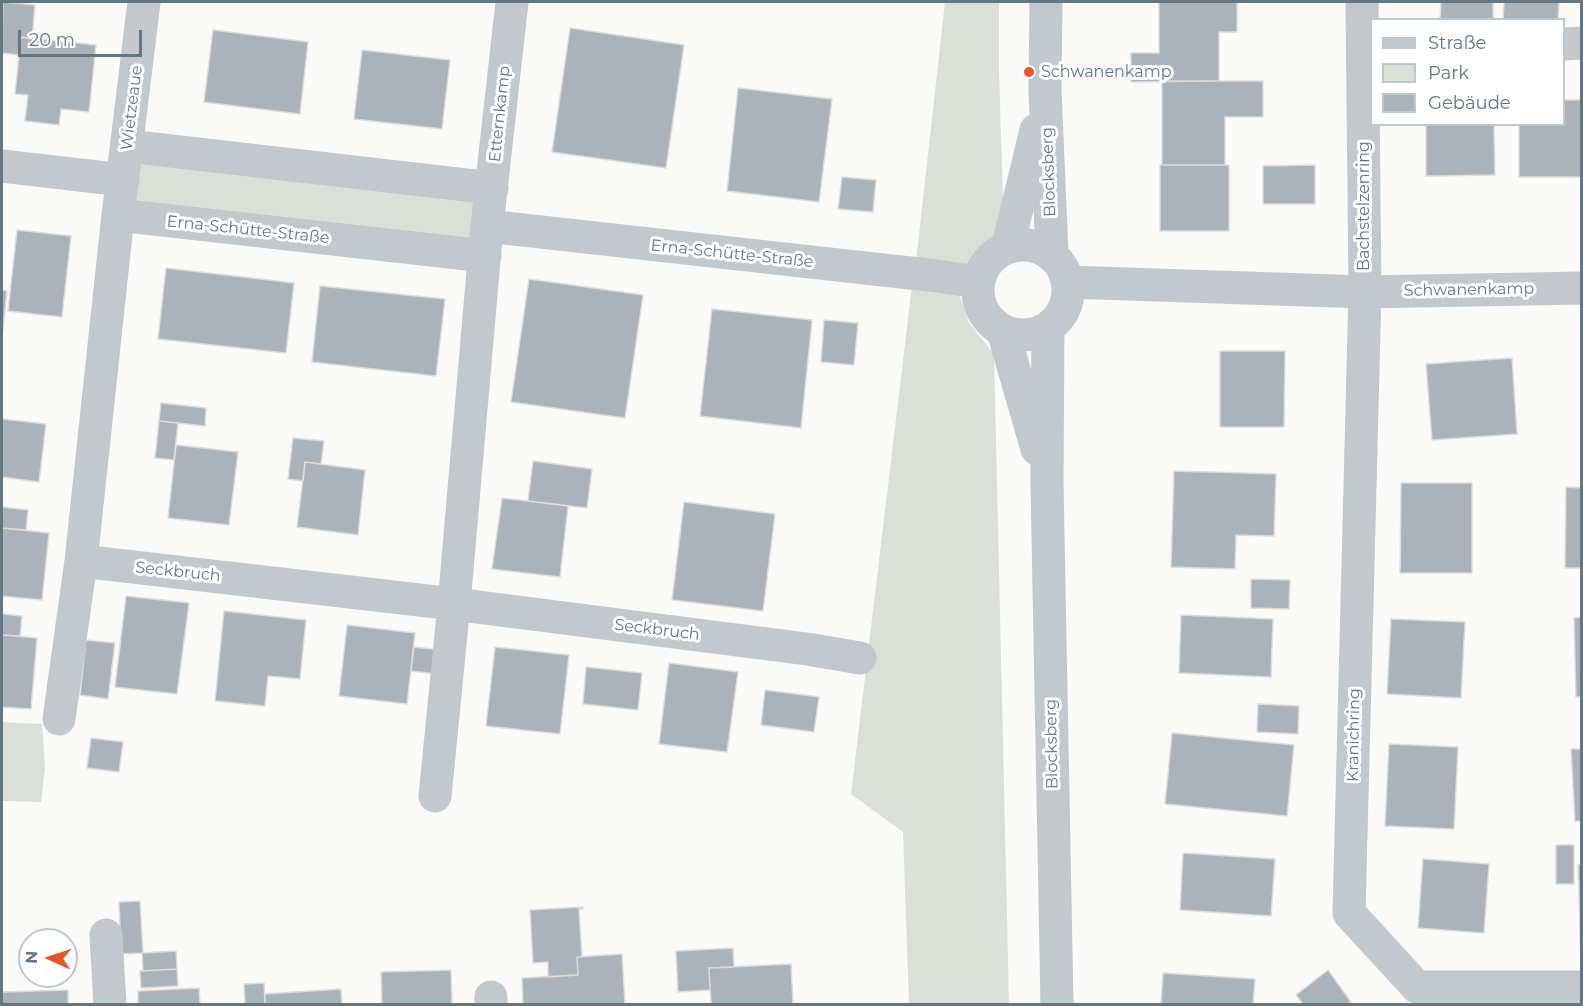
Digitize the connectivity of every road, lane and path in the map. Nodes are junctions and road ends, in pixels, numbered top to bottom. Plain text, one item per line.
1 (144, 2) edge
2 (512, 2) edge
3 (1046, 2) edge
4 (1362, 2) edge
5 (1581, 43) edge
6 (1565, 44) edge
7 (1367, 48) edge
8 (1045, 90) junction
9 (128, 146) junction
10 (2, 166) edge
11 (123, 180) junction
12 (492, 188) junction
13 (118, 215) junction
14 (486, 241) junction
15 (1008, 246) junction
16 (1060, 268) junction
17 (977, 282) junction
18 (1581, 288) edge
19 (1365, 292) junction
20 (1048, 328) junction
21 (1003, 332) junction
22 (1047, 483) junction
23 (81, 561) junction
24 (454, 604) junction
25 (860, 657) dead end
26 (58, 719) dead end
27 (435, 796) dead end
28 (106, 935) dead end
29 (1581, 987) edge
30 (110, 1005) edge
31 (1057, 1005) edge

1 - 9 street, Wietzeaue
2 - 12 street, Etternkamp
3 - 8 street, Blocksberg
4 - 7 street, Bachstelzenring
5 - 6 street
7 - 19 street, Bachstelzenring
8 - 15 street, Blocksberg
8 - 16 street, Blocksberg
9 - 11 street, Wietzeaue
9 - 12 street
10 - 11 street
11 - 13 street, Wietzeaue
12 - 14 street, Etternkamp
13 - 14 street, Erna-Schütte-Straße
13 - 23 street
14 - 17 street, Erna-Schütte-Straße
14 - 24 street
15 - 16 street
15 - 17 street
16 - 19 street, Schwanenkamp
16 - 20 street, Blocksberg
17 - 21 street, Blocksberg
18 - 19 street, Schwanenkamp
19 - 29 street, Kranichring
20 - 21 street
20 - 22 street, Blocksberg
21 - 22 street, Blocksberg
22 - 31 street, Blocksberg
23 - 24 street, Seckbruch
23 - 26 street
24 - 25 street, Seckbruch
24 - 27 street
28 - 30 street

